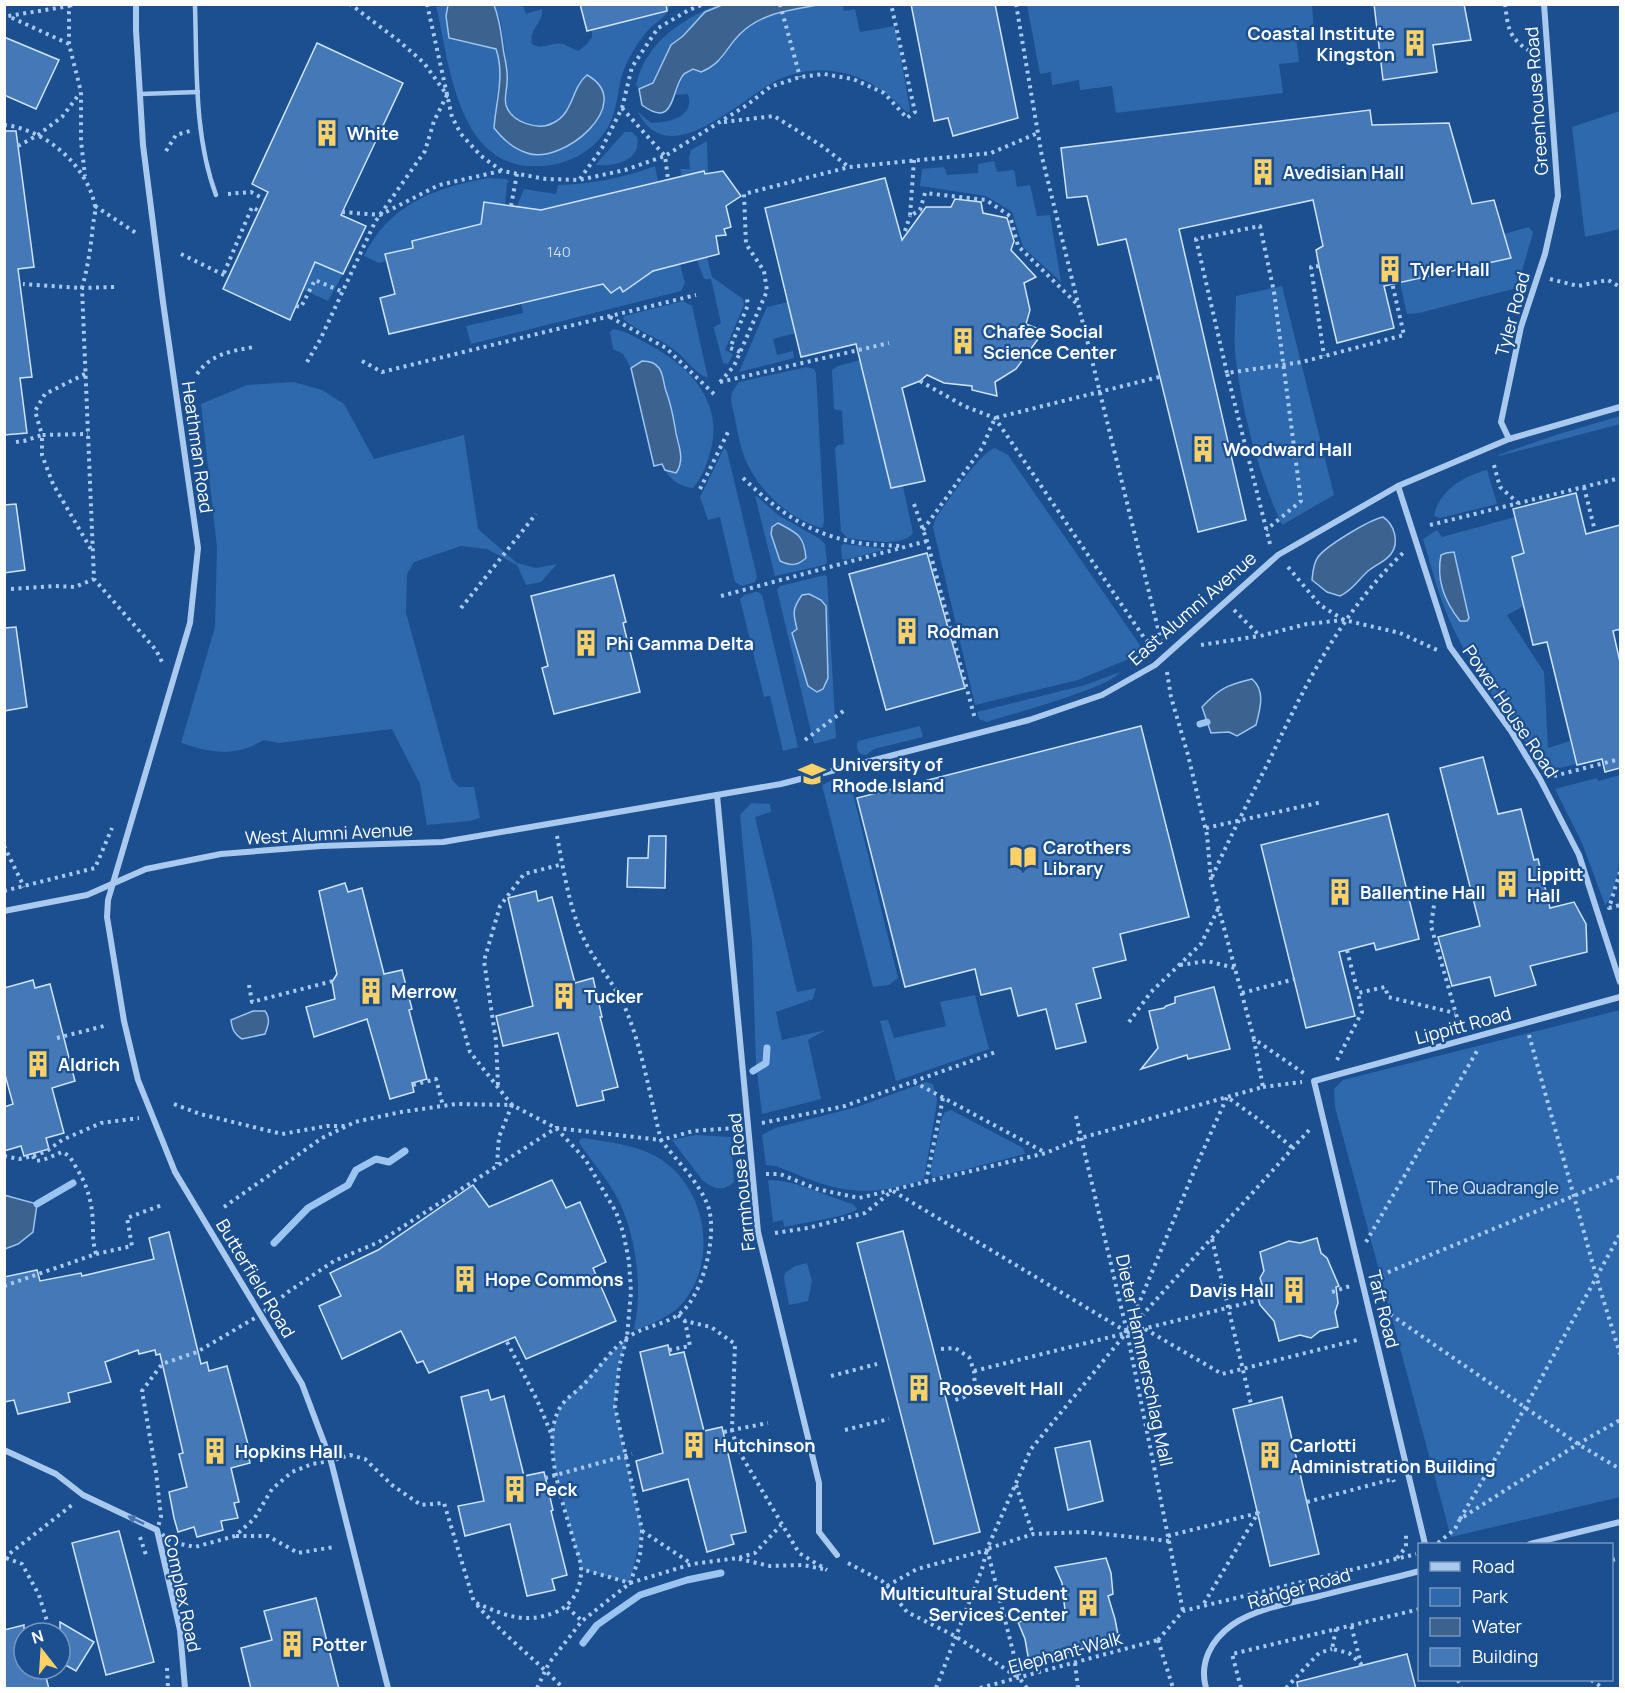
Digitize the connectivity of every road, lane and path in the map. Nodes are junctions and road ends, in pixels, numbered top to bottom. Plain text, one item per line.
1 (136, 4) edge
2 (350, 4) edge
3 (427, 4) edge
4 (704, 4) edge
5 (780, 4) edge
6 (891, 4) edge
7 (1016, 4) edge
8 (1505, 4) edge
9 (1544, 4) edge
10 (70, 5) edge
11 (195, 6) edge
12 (69, 44) junction
13 (1528, 50) dead end
14 (800, 77) junction
15 (81, 92) junction
16 (198, 92) junction
17 (140, 94) junction
18 (447, 95) junction
19 (622, 108) junction
20 (720, 123) junction
21 (4, 125) edge
22 (202, 127) junction
23 (1038, 133) junction
24 (38, 135) junction
25 (18, 146) dead end
26 (166, 151) dead end
27 (665, 156) junction
28 (914, 160) junction
29 (849, 167) junction
30 (502, 171) junction
31 (518, 174) junction
32 (85, 177) junction
33 (669, 179) dead end
34 (579, 180) junction
35 (216, 195) joint
36 (1558, 196) joint
37 (264, 199) dead end
38 (511, 206) dead end
39 (95, 207) junction
40 (259, 211) dead end
41 (342, 212) dead end
42 (380, 215) junction
43 (910, 216) junction
44 (905, 231) dead end
45 (136, 233) dead end
46 (181, 254) dead end
47 (1318, 266) dead end
48 (1390, 274) dead end
49 (1538, 275) junction
50 (23, 284) dead end
51 (114, 286) dead end
52 (1620, 287) edge
53 (82, 288) junction
54 (343, 292) junction
55 (696, 295) dead end
56 (747, 299) dead end
57 (296, 306) dead end
58 (1079, 306) junction
59 (610, 317) junction
60 (889, 343) dead end
61 (254, 347) dead end
62 (740, 352) junction
63 (1324, 356) junction
64 (362, 361) dead end
65 (308, 362) dead end
66 (1285, 364) junction
67 (1227, 373) junction
68 (85, 374) junction
69 (197, 374) dead end
70 (1159, 377) dead end
71 (920, 381) dead end
72 (1100, 391) junction
73 (716, 396) dead end
74 (1620, 407) edge
75 (995, 418) junction
76 (729, 430) dead end
77 (88, 434) junction
78 (42, 435) junction
79 (1509, 439) junction
80 (16, 442) dead end
81 (1494, 465) dead end
82 (743, 478) dead end
83 (1620, 478) edge
84 (1398, 486) junction
85 (1584, 487) junction
86 (700, 489) dead end
87 (914, 504) dead end
88 (1518, 505) junction
89 (536, 514) dead end
90 (1430, 525) dead end
91 (923, 530) junction
92 (1266, 530) junction
93 (1595, 531) dead end
94 (927, 541) junction
95 (1415, 542) junction
96 (1270, 544) dead end
97 (904, 546) junction
98 (93, 552) junction
99 (1288, 567) dead end
100 (94, 579) junction
101 (11, 589) dead end
102 (721, 596) dead end
103 (461, 608) dead end
104 (1233, 609) dead end
105 (1344, 620) junction
106 (1260, 636) junction
107 (1201, 645) dead end
108 (1438, 651) dead end
109 (1165, 656) junction
110 (159, 672) dead end
111 (846, 709) dead end
112 (979, 734) junction
113 (805, 740) dead end
114 (1620, 759) edge
115 (1540, 779) junction
116 (717, 795) junction
117 (1322, 802) dead end
118 (660, 806) joint
119 (115, 819) dead end
120 (1238, 821) junction
121 (554, 822) junction
122 (1206, 828) junction
123 (4, 846) edge
124 (564, 864) junction
125 (1620, 872) edge
126 (1211, 880) junction
127 (113, 884) junction
128 (24, 887) junction
129 (4, 891) edge
130 (1435, 898) dead end
131 (1620, 905) edge
132 (1218, 908) junction
133 (4, 911) edge
134 (1347, 950) dead end
135 (1179, 965) junction
136 (1235, 968) junction
137 (1294, 979) dead end
138 (333, 981) dead end
139 (1620, 982) edge
140 (249, 984) dead end
141 (453, 992) dead end
142 (1242, 993) junction
143 (1358, 993) junction
144 (1620, 998) edge
145 (1455, 1013) junction
146 (1129, 1022) dead end
147 (1525, 1023) junction
148 (108, 1025) dead end
149 (1488, 1034) junction
150 (57, 1038) dead end
151 (1254, 1039) junction
152 (1463, 1040) junction
153 (996, 1052) dead end
154 (1329, 1077) junction
155 (1314, 1081) junction
156 (913, 1082) junction
157 (413, 1085) dead end
158 (498, 1086) junction
159 (1263, 1087) junction
160 (1227, 1097) junction
161 (943, 1098) junction
162 (174, 1104) dead end
163 (512, 1105) junction
164 (443, 1106) junction
165 (1322, 1114) junction
166 (1076, 1116) dead end
167 (139, 1118) dead end
168 (348, 1126) junction
169 (749, 1126) junction
170 (556, 1128) junction
171 (1080, 1138) junction
172 (661, 1140) junction
173 (1294, 1149) junction
174 (1046, 1153) junction
175 (4, 1156) edge
176 (33, 1156) junction
177 (497, 1165) junction
178 (753, 1174) junction
179 (1620, 1177) edge
180 (926, 1183) junction
181 (893, 1191) junction
182 (1574, 1197) junction
183 (162, 1205) dead end
184 (224, 1208) dead end
185 (774, 1233) dead end
186 (1620, 1234) edge
187 (1212, 1239) junction
188 (96, 1254) junction
189 (1357, 1258) junction
190 (1597, 1280) junction
191 (1362, 1283) junction
192 (4, 1286) edge
193 (1366, 1298) junction
194 (1259, 1300) dead end
195 (1228, 1308) junction
196 (260, 1315) junction
197 (678, 1315) junction
198 (685, 1321) junction
199 (1145, 1328) junction
200 (1127, 1332) junction
201 (1375, 1336) junction
202 (627, 1337) junction
203 (507, 1342) dead end
204 (941, 1349) dead end
205 (669, 1350) dead end
206 (1620, 1354) edge
207 (877, 1364) dead end
208 (1243, 1369) junction
209 (974, 1371) junction
210 (831, 1376) dead end
211 (952, 1401) dead end
212 (1251, 1404) dead end
213 (1526, 1406) junction
214 (889, 1419) dead end
215 (1620, 1420) edge
216 (768, 1423) dead end
217 (732, 1430) junction
218 (845, 1430) dead end
219 (724, 1432) dead end
220 (551, 1433) junction
221 (1578, 1444) junction
222 (4, 1450) edge
223 (633, 1454) dead end
224 (626, 1456) junction
225 (332, 1461) junction
226 (1620, 1468) edge
227 (556, 1476) junction
228 (545, 1478) dead end
229 (1016, 1485) junction
230 (1396, 1489) dead end
231 (83, 1495) junction
232 (1307, 1502) dead end
233 (1460, 1519) junction
234 (1620, 1522) edge
235 (781, 1525) junction
236 (1406, 1529) dead end
237 (133, 1530) dead end
238 (157, 1530) junction
239 (642, 1530) junction
240 (1033, 1534) junction
241 (235, 1536) junction
242 (1168, 1538) junction
243 (1425, 1543) edge
244 (1438, 1543) edge
245 (1538, 1543) edge
246 (334, 1547) dead end
247 (987, 1550) junction
248 (837, 1555) joint
249 (147, 1557) dead end
250 (5, 1558) edge
251 (738, 1558) junction
252 (1396, 1559) dead end
253 (692, 1564) junction
254 (581, 1569) junction
255 (1418, 1571) edge
256 (630, 1583) junction
257 (887, 1587) junction
258 (474, 1602) junction
259 (567, 1607) junction
260 (1203, 1607) dead end
261 (1418, 1609) edge
262 (1183, 1611) dead end
263 (47, 1621) edge
264 (582, 1621) junction
265 (1351, 1625) junction
266 (1336, 1629) junction
267 (955, 1636) junction
268 (1332, 1649) junction
269 (1075, 1663) junction
270 (166, 1666) dead end
271 (547, 1671) junction
272 (1020, 1678) junction
273 (168, 1689) edge
274 (185, 1689) edge
275 (388, 1689) edge
276 (537, 1689) edge
277 (563, 1689) edge
278 (936, 1689) edge
279 (980, 1689) edge
280 (1027, 1689) edge
281 (1078, 1689) edge
282 (1173, 1689) edge
283 (1206, 1689) edge
284 (1241, 1689) edge
285 (1286, 1689) edge

1 - 17 street, Heathman Road
2 - 18 path
3 - 18 path
4 - 19 path
5 - 14 path
6 - 14 path
7 - 23 path
8 - 13 path
9 - 36 street, Greenhouse Road
10 - 12 path
10 - 12 path
11 - 16 lane
12 - 15 path
14 - 20 path
15 - 24 path
15 - 32 path
16 - 17 lane
16 - 22 lane
17 - 127 street, Heathman Road
18 - 30 path
18 - 42 path
19 - 27 path
19 - 34 path
20 - 27 path
20 - 29 path
21 - 24 path
22 - 26 path
22 - 35 lane
23 - 28 path
23 - 58 path
24 - 25 path
24 - 32 path
27 - 33 path
27 - 34 path
28 - 29 path
28 - 43 path
29 - 62 path
30 - 31 path
30 - 42 path
31 - 34 path
31 - 38 path
32 - 39 path
35 - 37 path
36 - 49 street, Tyler Road
39 - 45 path
39 - 53 path
40 - 46 path
41 - 42 path
42 - 54 path
43 - 44 path
43 - 58 path
47 - 63 path
48 - 63 path
49 - 52 path
49 - 79 street, Tyler Road
50 - 53 path
51 - 53 path
53 - 68 path
54 - 57 path
54 - 65 path
55 - 59 path
56 - 62 path
58 - 72 path
59 - 64 path
59 - 73 path
60 - 62 path
61 - 69 path
63 - 66 path
66 - 67 path
66 - 67 path
66 - 92 path
67 - 92 path
68 - 77 path
68 - 78 path
70 - 72 path
71 - 75 path
72 - 75 path
72 - 109 path
74 - 79 street, East Alumni Avenue
75 - 91 path
75 - 109 path
76 - 86 path
77 - 78 path
77 - 98 path
78 - 80 path
78 - 98 path
79 - 84 street, East Alumni Avenue
81 - 88 path
82 - 97 path
83 - 85 path
84 - 95 street, Power House Road
84 - 109 street, East Alumni Avenue
85 - 88 path
85 - 93 path
87 - 91 path
88 - 90 path
89 - 103 path
91 - 94 path
92 - 96 path
94 - 97 path
94 - 112 path
95 - 105 path
95 - 115 street, Power House Road
97 - 102 path
98 - 100 path
99 - 105 path
100 - 101 path
100 - 110 path
104 - 106 path
105 - 106 path
105 - 108 path
105 - 120 path
106 - 107 path
109 - 112 street, East Alumni Avenue
109 - 122 path
111 - 113 path
112 - 116 street, East Alumni Avenue
114 - 115 path
115 - 139 street, Power House Road
116 - 118 street, East Alumni Avenue
116 - 169 street, Farmhouse Road
117 - 120 path
118 - 121 street, West Alumni Avenue
119 - 128 path
120 - 122 path
120 - 126 path
121 - 124 path
121 - 127 street, West Alumni Avenue
122 - 126 path
123 - 128 path
124 - 158 path
124 - 172 path
125 - 131 path
126 - 132 path
127 - 133 street, West Alumni Avenue
127 - 196 street, Butterfield Road
128 - 129 path
130 - 145 path
132 - 135 path
132 - 136 path
134 - 143 path
135 - 136 path
135 - 146 path
136 - 142 path
137 - 142 path
138 - 140 path
141 - 158 path
142 - 151 path
143 - 145 path
143 - 154 path
144 - 147 street, Lippitt Road
145 - 152 path
147 - 149 street, Lippitt Road
147 - 182 path
148 - 150 path
149 - 152 street, Lippitt Road
149 - 189 path
151 - 155 path
151 - 159 path
152 - 154 street, Lippitt Road
153 - 156 path
154 - 155 street, Lippitt Road
155 - 159 path
155 - 165 street, Taft Road
156 - 161 path
156 - 169 path
157 - 164 path
158 - 163 path
159 - 160 path
160 - 171 path
160 - 173 path
160 - 200 path
161 - 174 path
161 - 180 path
162 - 168 path
163 - 164 path
163 - 170 path
163 - 177 path
164 - 168 path
165 - 173 path
165 - 189 street, Taft Road
166 - 171 path, Dieter Hammerschlag Mall
167 - 176 path
168 - 184 path
169 - 172 path
169 - 178 street, Farmhouse Road
170 - 172 path
170 - 177 path
170 - 202 path
171 - 174 path
171 - 200 path, Dieter Hammerschlag Mall
172 - 197 path
173 - 187 path
174 - 180 path
175 - 176 path
176 - 188 path
177 - 196 path
178 - 181 path
178 - 248 street, Farmhouse Road
179 - 182 path
180 - 181 path
181 - 185 path
181 - 200 path
182 - 190 path
182 - 191 path
183 - 188 path
186 - 190 path
187 - 195 path
187 - 200 path
188 - 192 path
189 - 191 street, Taft Road
190 - 206 path
190 - 213 path
191 - 193 street, Taft Road
193 - 201 street, Taft Road
193 - 213 path
194 - 195 path
195 - 199 path
195 - 208 path
196 - 225 street, Butterfield Road
196 - 238 path
197 - 198 path
197 - 202 path
198 - 205 path
198 - 217 path
199 - 200 path
199 - 208 path
200 - 209 path
200 - 229 path
200 - 242 path, Dieter Hammerschlag Mall
201 - 208 path
201 - 243 street, Taft Road
202 - 220 path
202 - 224 path
203 - 220 path
204 - 209 path
207 - 210 path
208 - 212 path
209 - 211 path
213 - 221 path
213 - 233 path
214 - 218 path
215 - 221 path
216 - 217 path
217 - 219 path
217 - 235 path
220 - 227 path
221 - 226 path
221 - 233 path
222 - 231 street, Complex Road
223 - 224 path
224 - 227 path
224 - 239 path
225 - 241 path
225 - 258 path
225 - 275 street, Butterfield Road
227 - 228 path
227 - 254 path
229 - 240 path
229 - 247 path
230 - 232 path
238 -> 231 street, Complex Road
231 - 250 path
233 - 244 path
234 - 245 street
235 - 251 path
235 - 251 path
236 - 252 path
237 - 249 path
238 - 241 path
238 - 274 street, Complex Road
239 - 253 path
239 - 256 path
240 - 242 path
240 - 247 path
241 - 246 path
242 - 260 path
242 - 262 path, Dieter Hammerschlag Mall
247 - 257 path
247 - 267 path
247 - 272 path
248 - 257 path
250 - 263 path
251 - 253 path
253 - 256 path
254 - 256 path
254 - 259 path
255 - 283 street, Ranger Road
256 - 264 path
257 - 267 path
258 - 259 path
258 - 271 path
259 - 264 path
261 - 265 path
264 - 271 path
265 - 266 path
265 - 268 path
266 - 268 path
266 - 284 path
267 - 272 path
267 - 278 path
268 - 285 path
269 - 272 path, Elephant Walk
269 - 281 path
269 - 282 path, Elephant Walk
270 - 273 path
271 - 276 path
271 - 277 path
272 - 279 path, Elephant Walk
272 - 280 path

